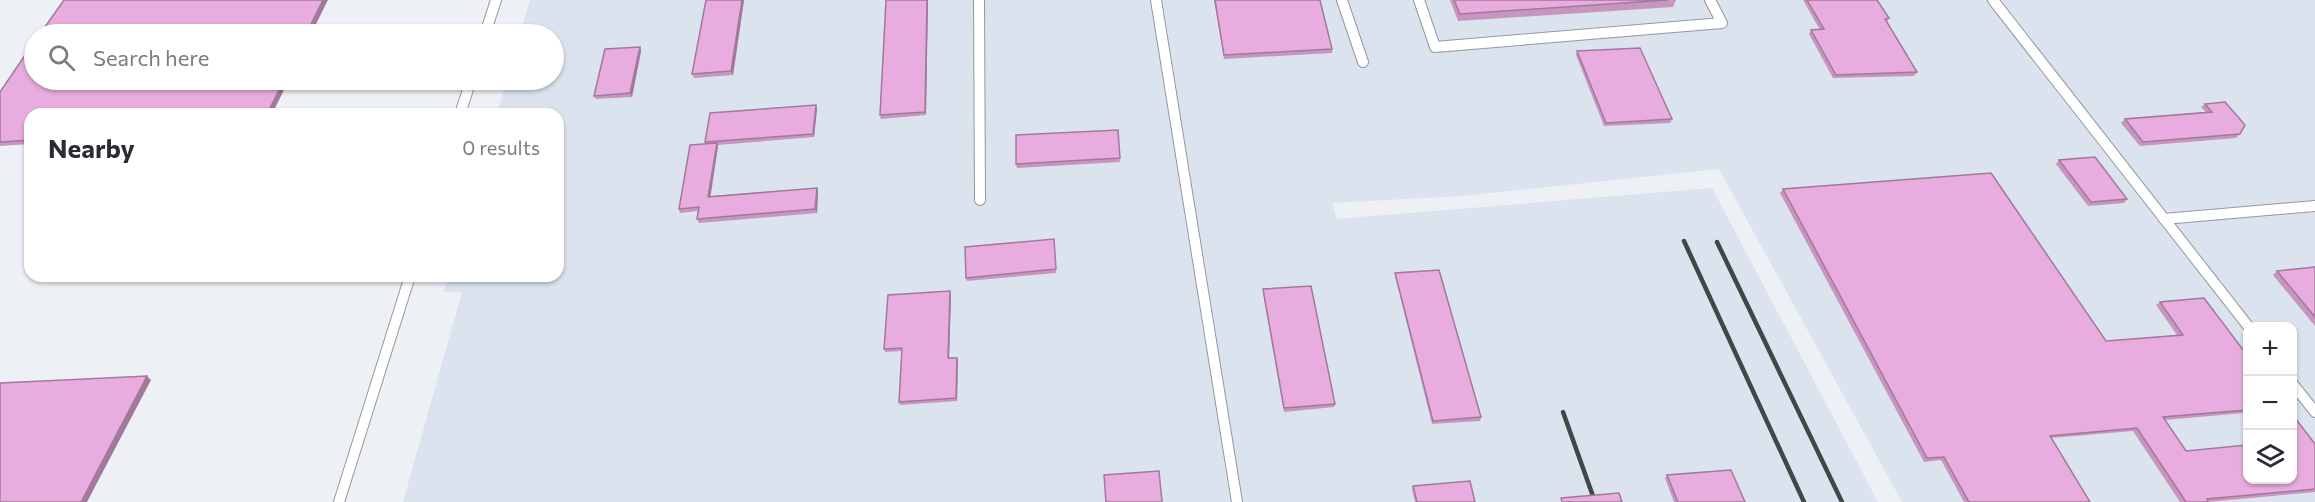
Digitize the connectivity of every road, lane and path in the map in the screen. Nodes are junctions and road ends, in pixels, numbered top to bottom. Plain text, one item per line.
1 (496, 0) edge
2 (979, 0) edge
3 (1156, 0) edge
4 (1342, 0) edge
5 (1419, 0) edge
6 (1710, 0) edge
7 (1993, 0) edge
8 (488, 24) edge
9 (1364, 62) dead end
10 (468, 90) edge
11 (462, 108) edge
12 (980, 200) dead end
13 (2315, 206) edge
14 (2164, 219) junction
15 (408, 282) edge
16 (2244, 322) edge
17 (2297, 389) edge
18 (2315, 412) edge
19 (339, 502) edge
20 (1237, 502) edge

1 - 8 lane
2 - 12 lane
3 - 20 lane
4 - 9 lane
5 - 6 lane
7 - 14 lane
10 - 11 lane
13 - 14 lane
14 - 16 lane
15 - 19 lane
17 - 18 lane

